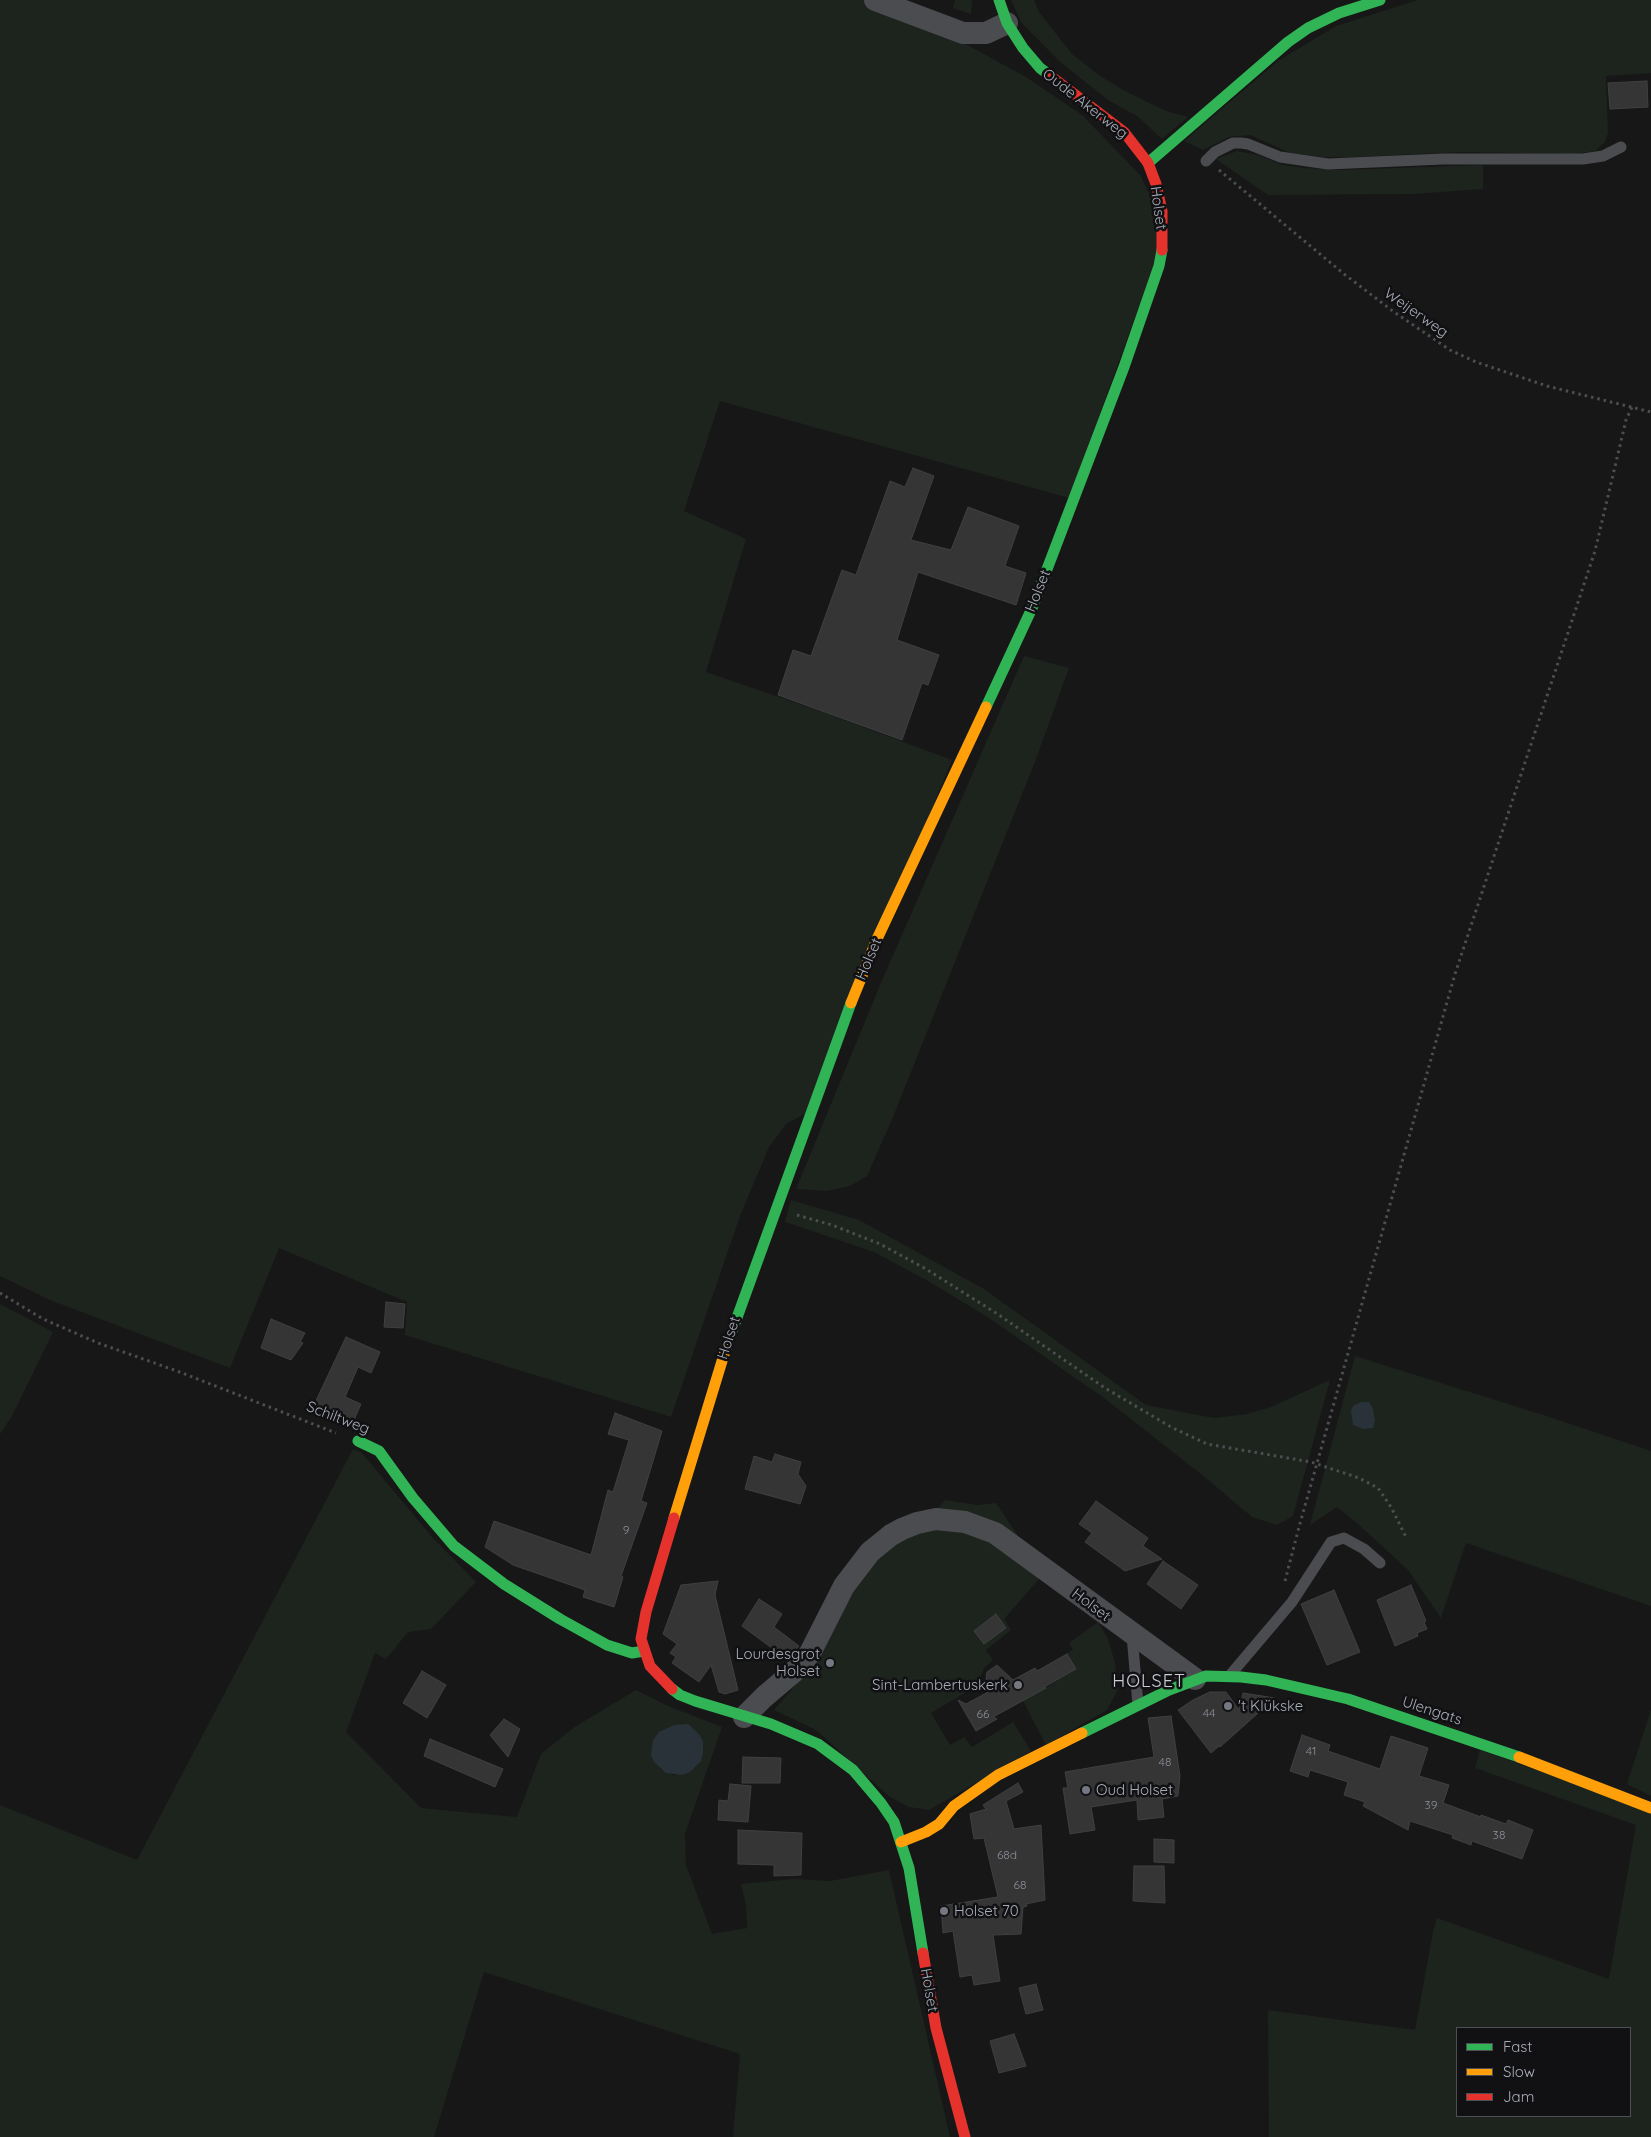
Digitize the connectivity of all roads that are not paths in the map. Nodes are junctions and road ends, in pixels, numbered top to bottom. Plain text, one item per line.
1 (875, 0) edge
2 (999, 0) edge
3 (1380, 0) edge
4 (1007, 23) junction
5 (1620, 147) dead end
6 (1206, 161) road end
7 (1148, 163) junction
8 (358, 1441) road end
9 (1380, 1563) dead end
10 (1132, 1635) junction
11 (644, 1651) junction
12 (1230, 1677) junction
13 (1195, 1679) junction
14 (1138, 1706) junction
15 (744, 1717) junction
16 (1651, 1808) edge
17 (901, 1842) junction
18 (965, 2137) edge

1 - 4 street
2 - 4 street, Oude Akerweg
3 - 7 street
4 - 7 street, Oude Akerweg
5 - 6 lane
7 - 11 street, Holset
8 - 11 street, Schiltweg
9 - 12 lane
10 - 13 street, Holset
10 - 14 lane
10 - 15 street, Holset
11 - 15 street, Holset
12 - 13 street, Ulengats
12 - 16 street, Ulengats
13 - 14 street
14 - 17 street
15 - 17 street, Holset
17 - 18 street, Holset

